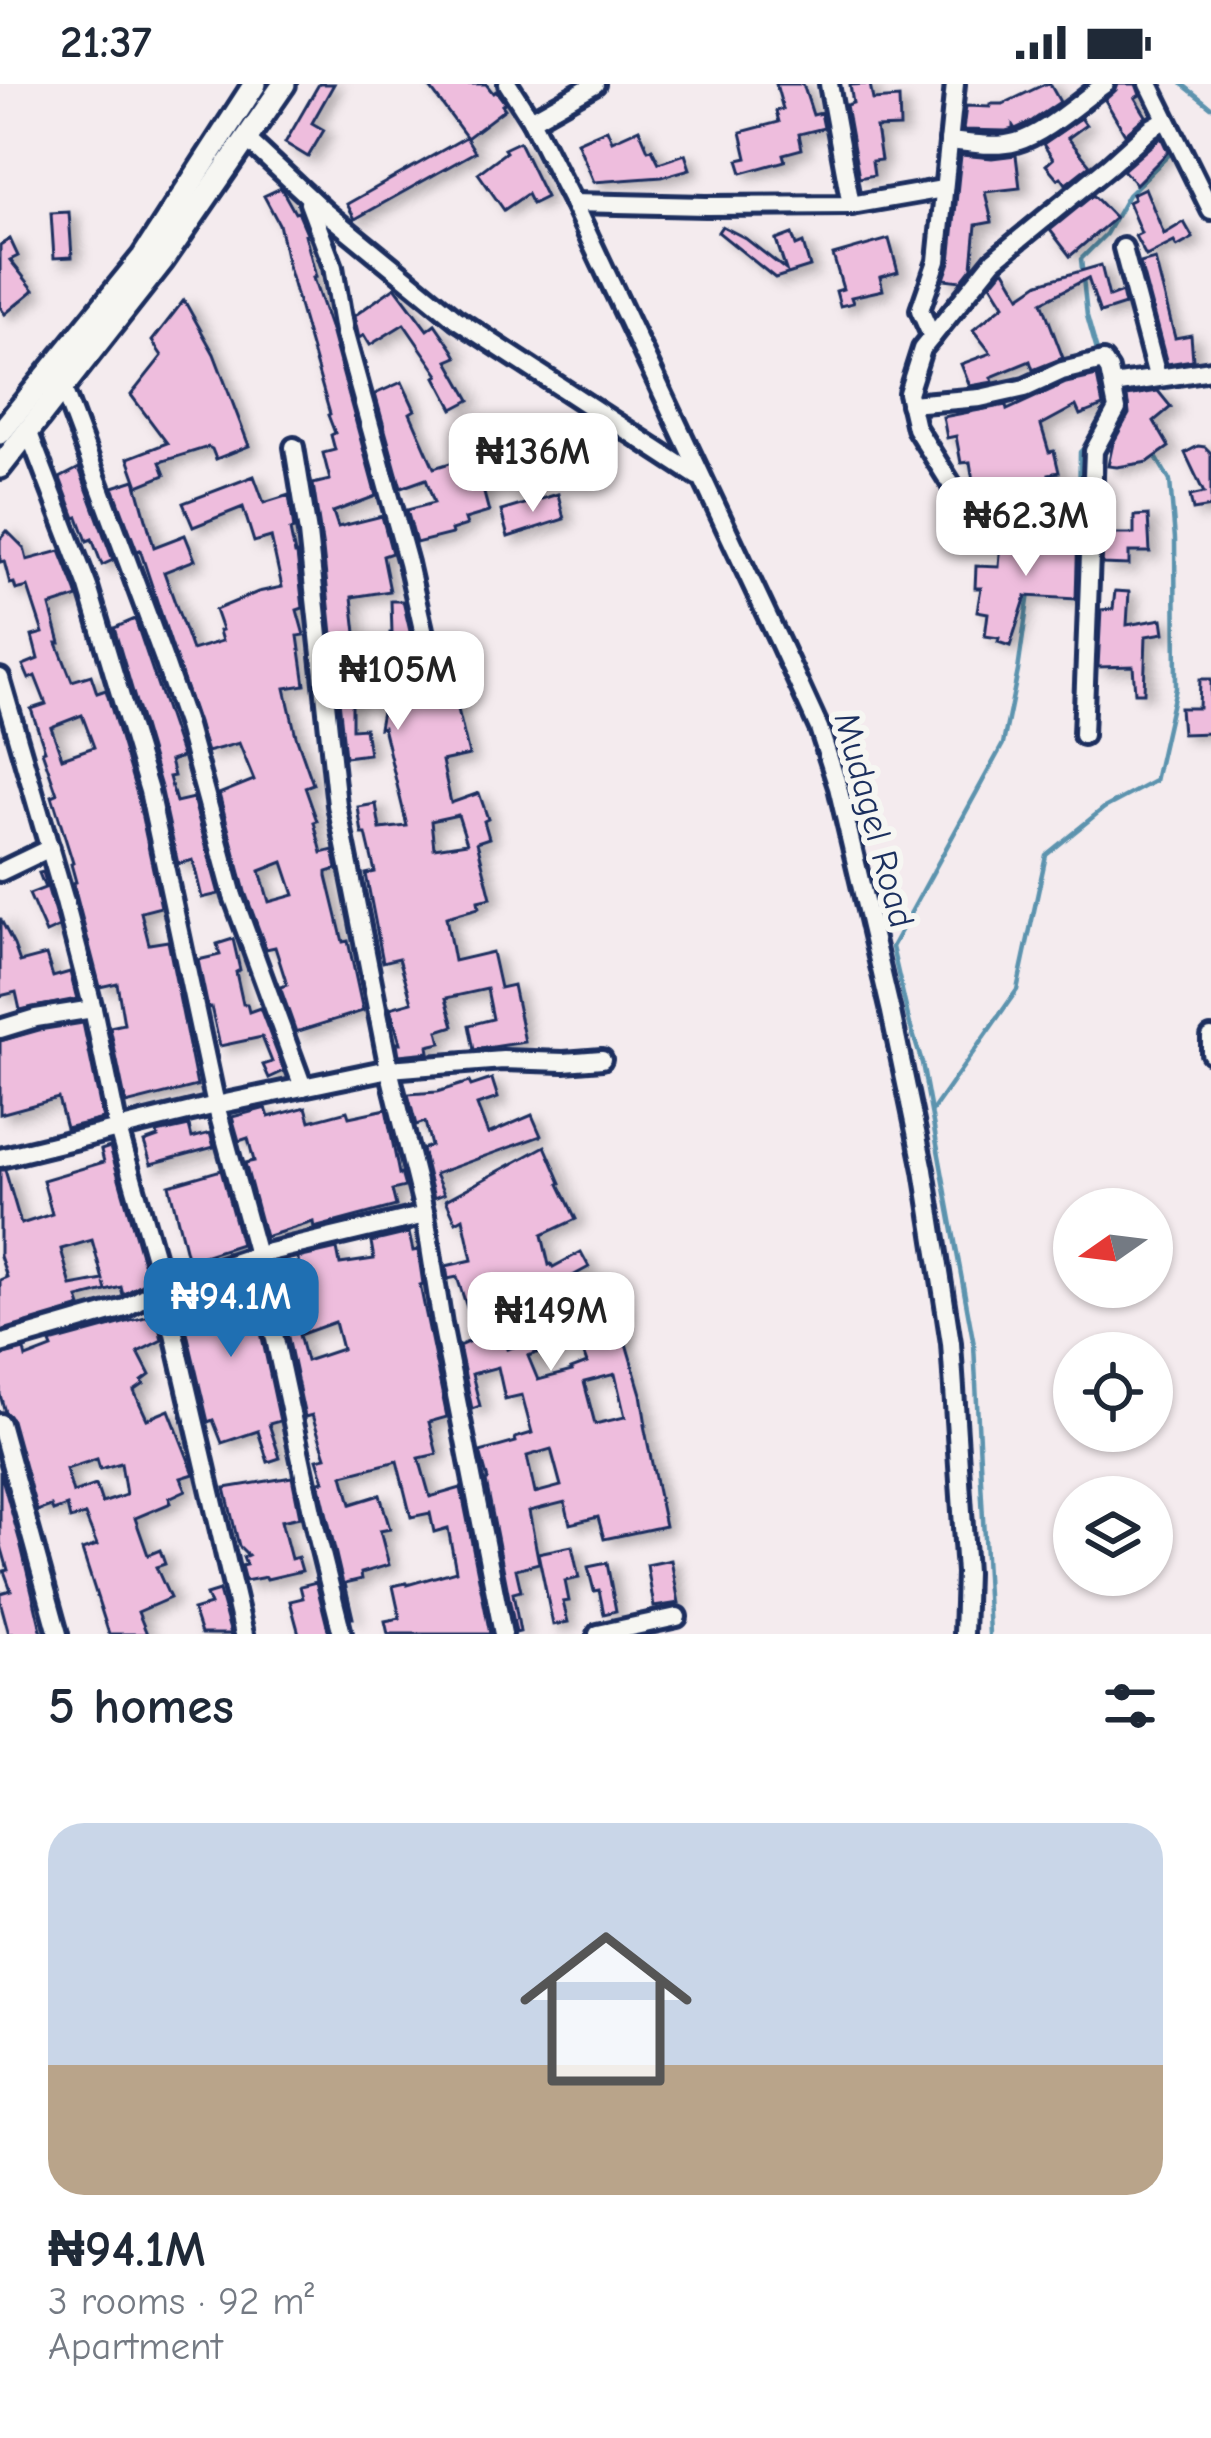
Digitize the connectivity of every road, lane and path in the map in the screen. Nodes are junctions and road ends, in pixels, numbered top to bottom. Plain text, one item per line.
1 (255, 84) edge
2 (284, 84) edge
3 (508, 84) edge
4 (596, 84) edge
5 (829, 84) edge
6 (955, 84) edge
7 (1105, 84) edge
8 (1149, 84) edge
9 (531, 120) junction
10 (1165, 120) junction
11 (248, 140) junction
12 (949, 141) junction
13 (943, 190) junction
14 (306, 196) junction
15 (573, 202) junction
16 (851, 205) junction
17 (1211, 210) edge
18 (1123, 248) dead end
19 (932, 337) junction
20 (1211, 370) edge
21 (1157, 376) junction
22 (1113, 385) junction
23 (63, 388) junction
24 (910, 404) junction
25 (0, 433) edge
26 (29, 433) junction
27 (294, 447) dead end
28 (0, 467) edge
29 (700, 478) junction
30 (1091, 514) junction
31 (0, 678) edge
32 (435, 683) dead end
33 (1084, 735) dead end
34 (50, 848) junction
35 (0, 872) edge
36 (93, 1009) junction
37 (0, 1029) edge
38 (1211, 1037) edge
39 (1211, 1052) edge
40 (602, 1059) dead end
41 (388, 1069) junction
42 (303, 1087) junction
43 (216, 1105) junction
44 (118, 1129) junction
45 (0, 1158) edge
46 (425, 1215) junction
47 (257, 1255) junction
48 (163, 1286) junction
49 (0, 1343) edge
50 (0, 1424) edge
51 (676, 1616) dead end
52 (58, 1634) edge
53 (244, 1634) edge
54 (342, 1634) edge
55 (502, 1634) edge
56 (598, 1634) edge
57 (964, 1634) edge

1 - 25 main road
2 - 11 main road
3 - 9 street, Mudagel Road
4 - 9 street
5 - 16 street
6 - 12 street
7 - 12 street
8 - 10 street
9 - 15 street, Mudagel Road
10 - 17 street
10 - 19 street
11 - 14 street
11 - 23 main road
12 - 13 street
13 - 16 street
13 - 19 street
14 - 29 street
14 - 32 street
15 - 16 street
15 - 29 street, Mudagel Road
18 - 21 street
19 - 24 street
20 - 21 street
21 - 22 street
22 - 24 street
22 - 30 street
23 - 26 main road
23 - 42 street
24 - 30 street
26 - 28 main road
26 - 43 street
27 - 41 street
29 - 57 street, Mudagel Road
30 - 33 street
31 - 34 street
34 - 35 street
34 - 36 street
36 - 37 street
36 - 44 street
38 - 39 street
40 - 41 street
41 - 42 street
41 - 46 street
42 - 43 street
43 - 44 street
43 - 47 street
44 - 45 street
44 - 48 street
46 - 47 street
46 - 55 street
47 - 48 street
47 - 54 street
48 - 49 street
48 - 53 street
50 - 52 street
51 - 56 street

